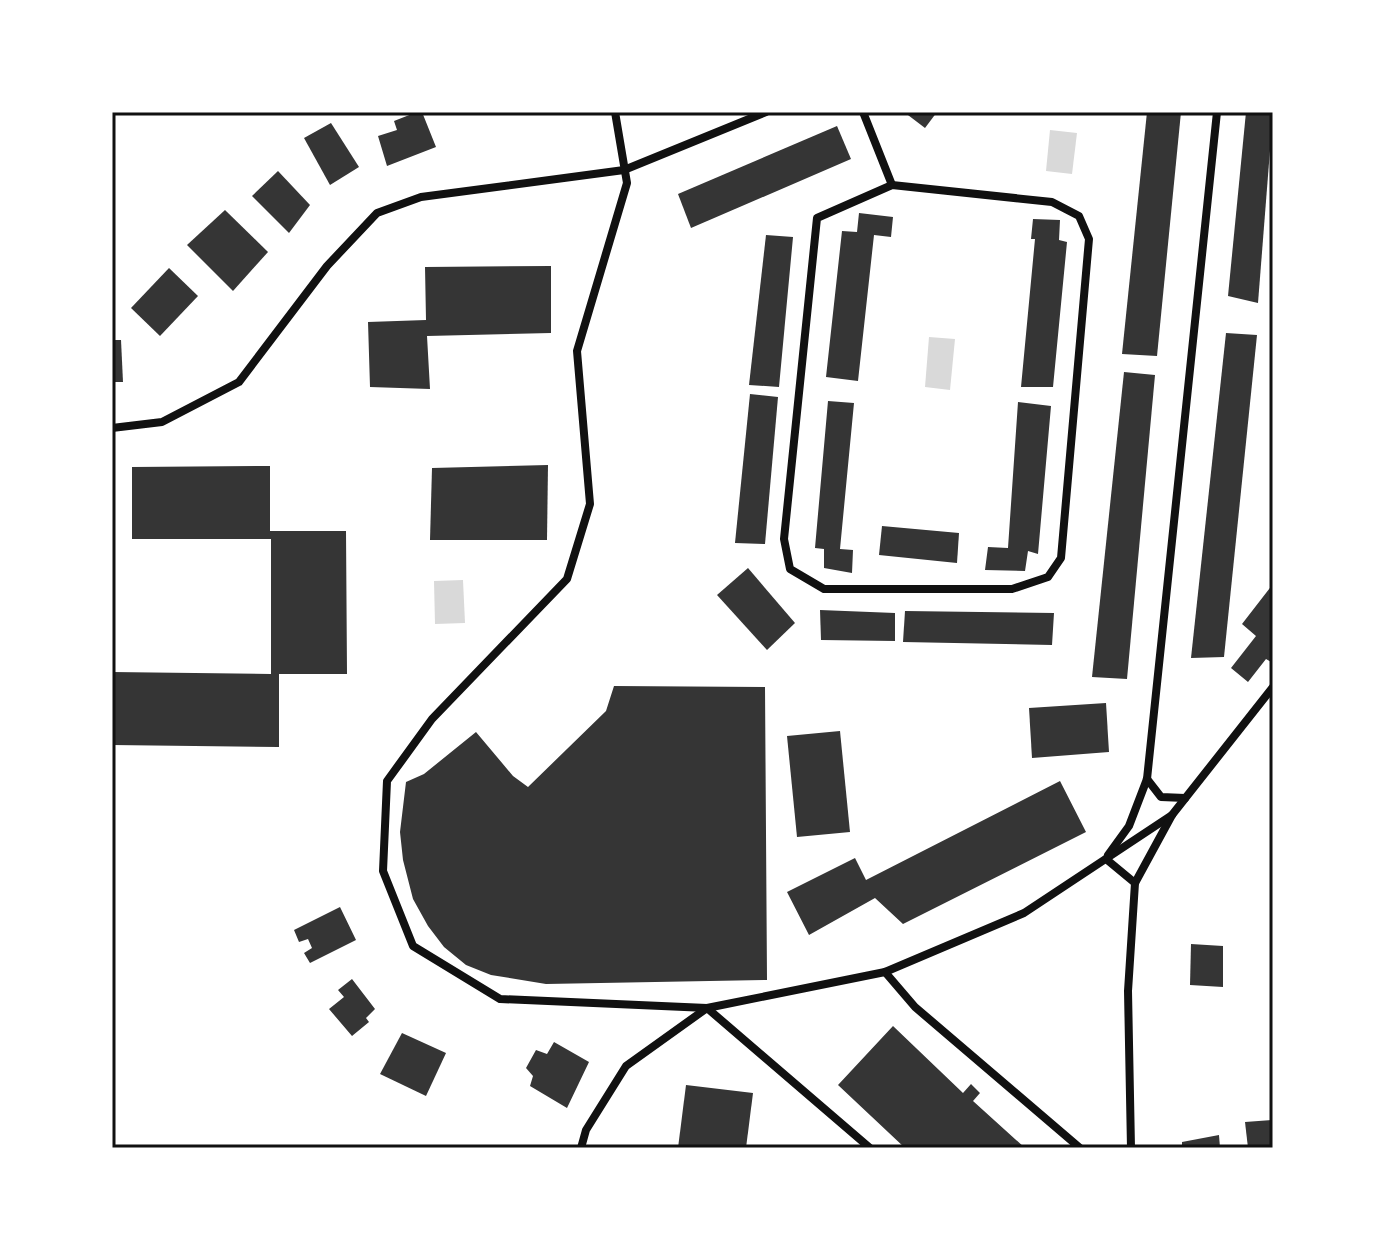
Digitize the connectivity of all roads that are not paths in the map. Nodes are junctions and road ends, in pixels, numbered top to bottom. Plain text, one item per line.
1 (615, 112) edge
2 (766, 112) edge
3 (863, 112) edge
4 (1217, 112) edge
5 (624, 170) junction
6 (892, 185) junction
7 (112, 428) edge
8 (1273, 687) edge
9 (1147, 779) junction
10 (1185, 798) junction
11 (1172, 815) junction
12 (1106, 859) junction
13 (1135, 883) junction
14 (885, 972) junction
15 (707, 1008) junction
16 (581, 1148) edge
17 (870, 1148) edge
18 (1080, 1148) edge
19 (1131, 1148) edge

1 - 5 street
2 - 5 street
3 - 6 street
4 - 9 street
5 - 7 street
5 - 15 street
6 - 6 street
8 - 10 street
9 - 10 street
9 - 12 street
10 - 11 street
11 - 12 street
11 - 13 street
12 - 13 street
12 - 14 street
13 - 19 street
14 - 15 street
14 - 18 street
15 - 16 street
15 - 17 street

